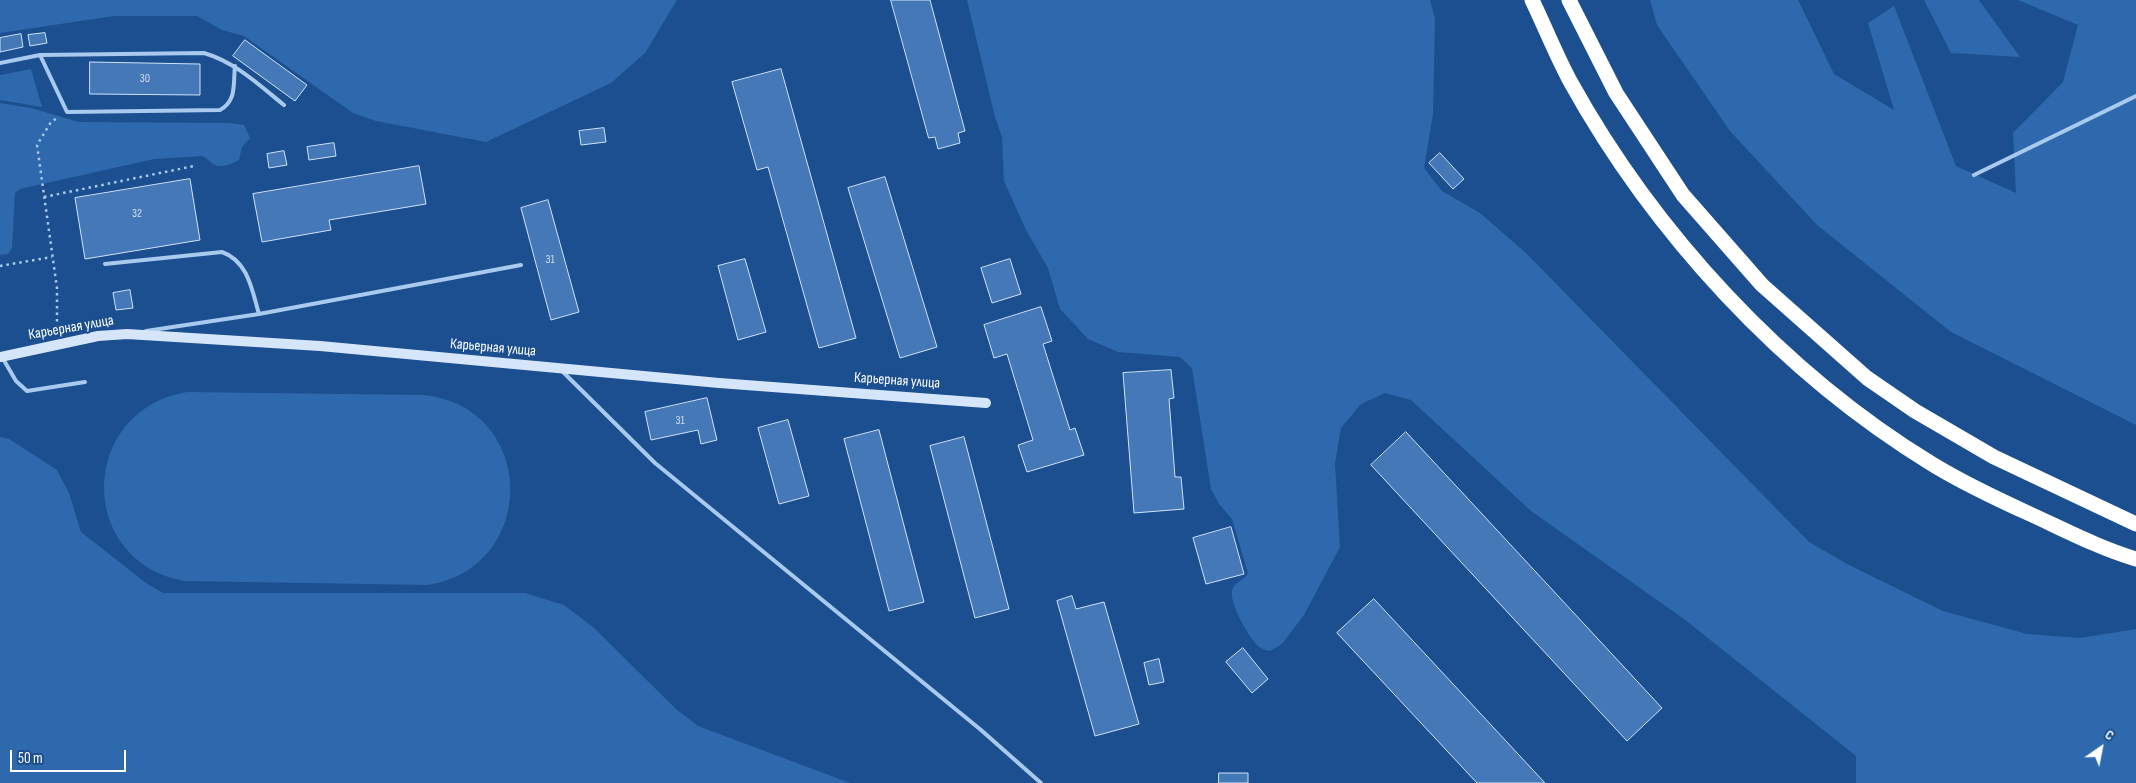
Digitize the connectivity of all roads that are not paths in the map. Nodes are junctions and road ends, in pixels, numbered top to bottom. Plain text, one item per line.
1 (1532, 0) edge
2 (1568, 0) edge
3 (40, 55) junction
4 (0, 63) edge
5 (235, 66) junction
6 (2136, 96) edge
7 (284, 105) dead end
8 (1974, 176) dead end
9 (105, 264) dead end
10 (521, 265) dead end
11 (259, 314) junction
12 (127, 334) junction
13 (1, 357) edge
14 (560, 369) junction
15 (85, 382) dead end
16 (986, 403) dead end
17 (2136, 524) edge
18 (2136, 559) edge
19 (1041, 783) edge

1 - 18 highway
2 - 17 highway
3 - 4 lane
3 - 5 lane
3 - 5 lane
5 - 7 lane
6 - 8 lane
9 - 11 lane
10 - 11 lane
11 - 12 lane
12 - 13 street, Карьерная улица
12 - 14 street, Карьерная улица
13 - 15 lane
14 - 16 street, Карьерная улица
14 - 19 lane

